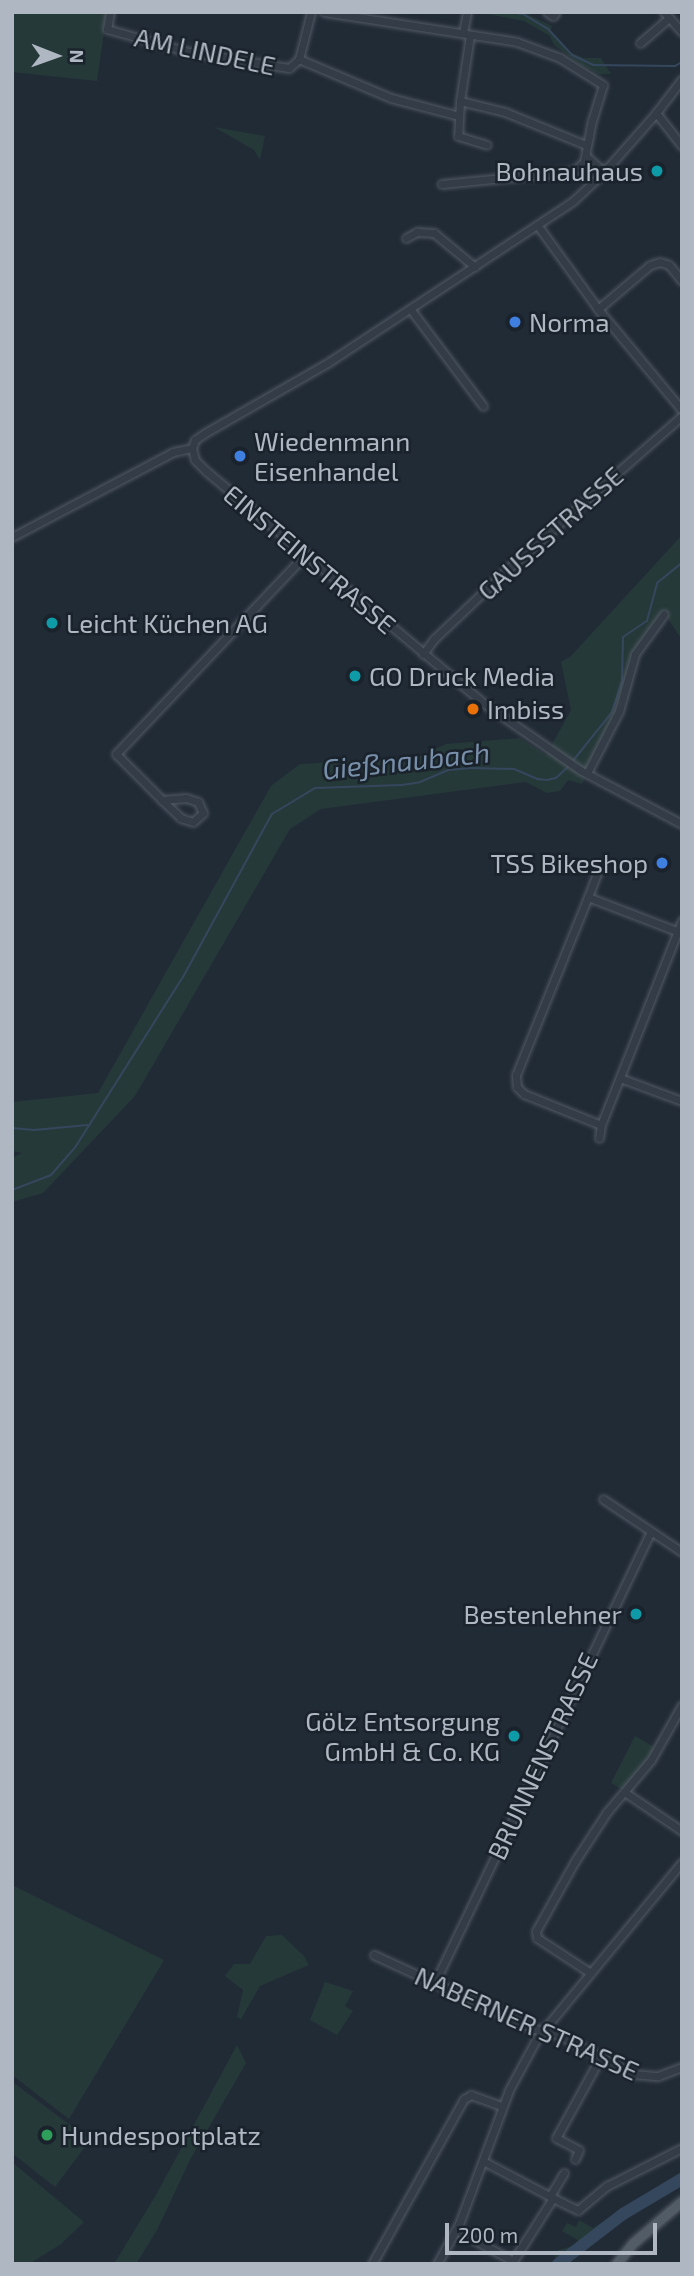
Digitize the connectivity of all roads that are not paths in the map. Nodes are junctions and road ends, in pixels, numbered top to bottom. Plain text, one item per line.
1 (110, 12) edge
2 (311, 12) edge
3 (324, 12) edge
4 (547, 12) edge
5 (556, 12) edge
6 (467, 13) edge
7 (667, 15) edge
8 (682, 32) edge
9 (467, 34) junction
10 (640, 43) dead end
11 (299, 59) junction
12 (682, 79) edge
13 (460, 101) junction
14 (656, 113) junction
15 (459, 116) junction
16 (487, 145) dead end
17 (586, 145) junction
18 (682, 146) edge
19 (586, 156) junction
20 (604, 172) junction
21 (442, 184) dead end
22 (538, 226) junction
23 (406, 239) dead end
24 (475, 267) junction
25 (682, 281) edge
26 (598, 309) junction
27 (411, 310) junction
28 (483, 406) dead end
29 (682, 411) edge
30 (682, 416) edge
31 (192, 448) junction
32 (12, 537) edge
33 (305, 555) junction
34 (664, 614) dead end
35 (423, 654) junction
36 (583, 771) junction
37 (162, 800) junction
38 (682, 824) edge
39 (598, 871) dead end
40 (589, 897) junction
41 (682, 920) edge
42 (680, 932) edge
43 (620, 1078) junction
44 (682, 1101) edge
45 (601, 1125) junction
46 (599, 1138) dead end
47 (603, 1499) dead end
48 (651, 1532) junction
49 (682, 1552) edge
50 (682, 1705) edge
51 (626, 1793) junction
52 (682, 1831) edge
53 (682, 1863) edge
54 (374, 1955) dead end
55 (589, 1972) junction
56 (435, 1982) junction
57 (542, 2031) junction
58 (600, 2058) junction
59 (682, 2067) edge
60 (502, 2106) junction
61 (682, 2148) edge
62 (575, 2159) dead end
63 (483, 2161) junction
64 (564, 2173) dead end
65 (551, 2197) junction
66 (682, 2201) edge
67 (456, 2230) junction
68 (372, 2264) edge
69 (437, 2264) edge
70 (616, 2264) edge

1 - 11 street, AM LINDELE
2 - 11 street, AM LINDELE
3 - 9 street
4 - 5 street
6 - 9 street
7 - 8 street
7 - 10 street
9 - 13 street
9 - 17 street
11 - 15 street, AM LINDELE
12 - 14 street
13 - 15 street
13 - 17 street
14 - 18 street
14 - 20 street
15 - 16 street
17 - 19 street
19 - 20 street
19 - 21 street
20 - 22 street
22 - 24 street
22 - 26 street
23 - 24 street
24 - 27 street
25 - 26 street
26 - 29 street
27 - 28 street
27 - 31 street
30 - 35 street, GAUSSSTRASSE
31 - 32 street
31 - 33 street, EINSTEINSTRASSE
33 - 35 street, EINSTEINSTRASSE
33 - 37 street
34 - 36 street
35 - 36 street, EINSTEINSTRASSE
36 - 38 street, EINSTEINSTRASSE
37 - 37 street
39 - 40 street
40 - 42 street
40 - 45 street
41 - 42 street
42 - 43 street
43 - 44 street
43 - 45 street
45 - 46 street
47 - 48 street
48 - 49 street
48 - 56 street, BRUNNENSTRASSE
50 - 51 street
51 - 52 street
51 - 55 street
53 - 55 street
54 - 56 street, NABERNER STRASSE
55 - 57 street
56 - 57 street, NABERNER STRASSE
57 - 58 street, NABERNER STRASSE
57 - 60 street
58 - 59 street, NABERNER STRASSE
58 - 62 street
60 - 63 street
60 - 68 street
61 - 65 street
63 - 65 street
63 - 67 street
64 - 65 street
65 - 67 street
66 - 70 main road
67 - 69 street

